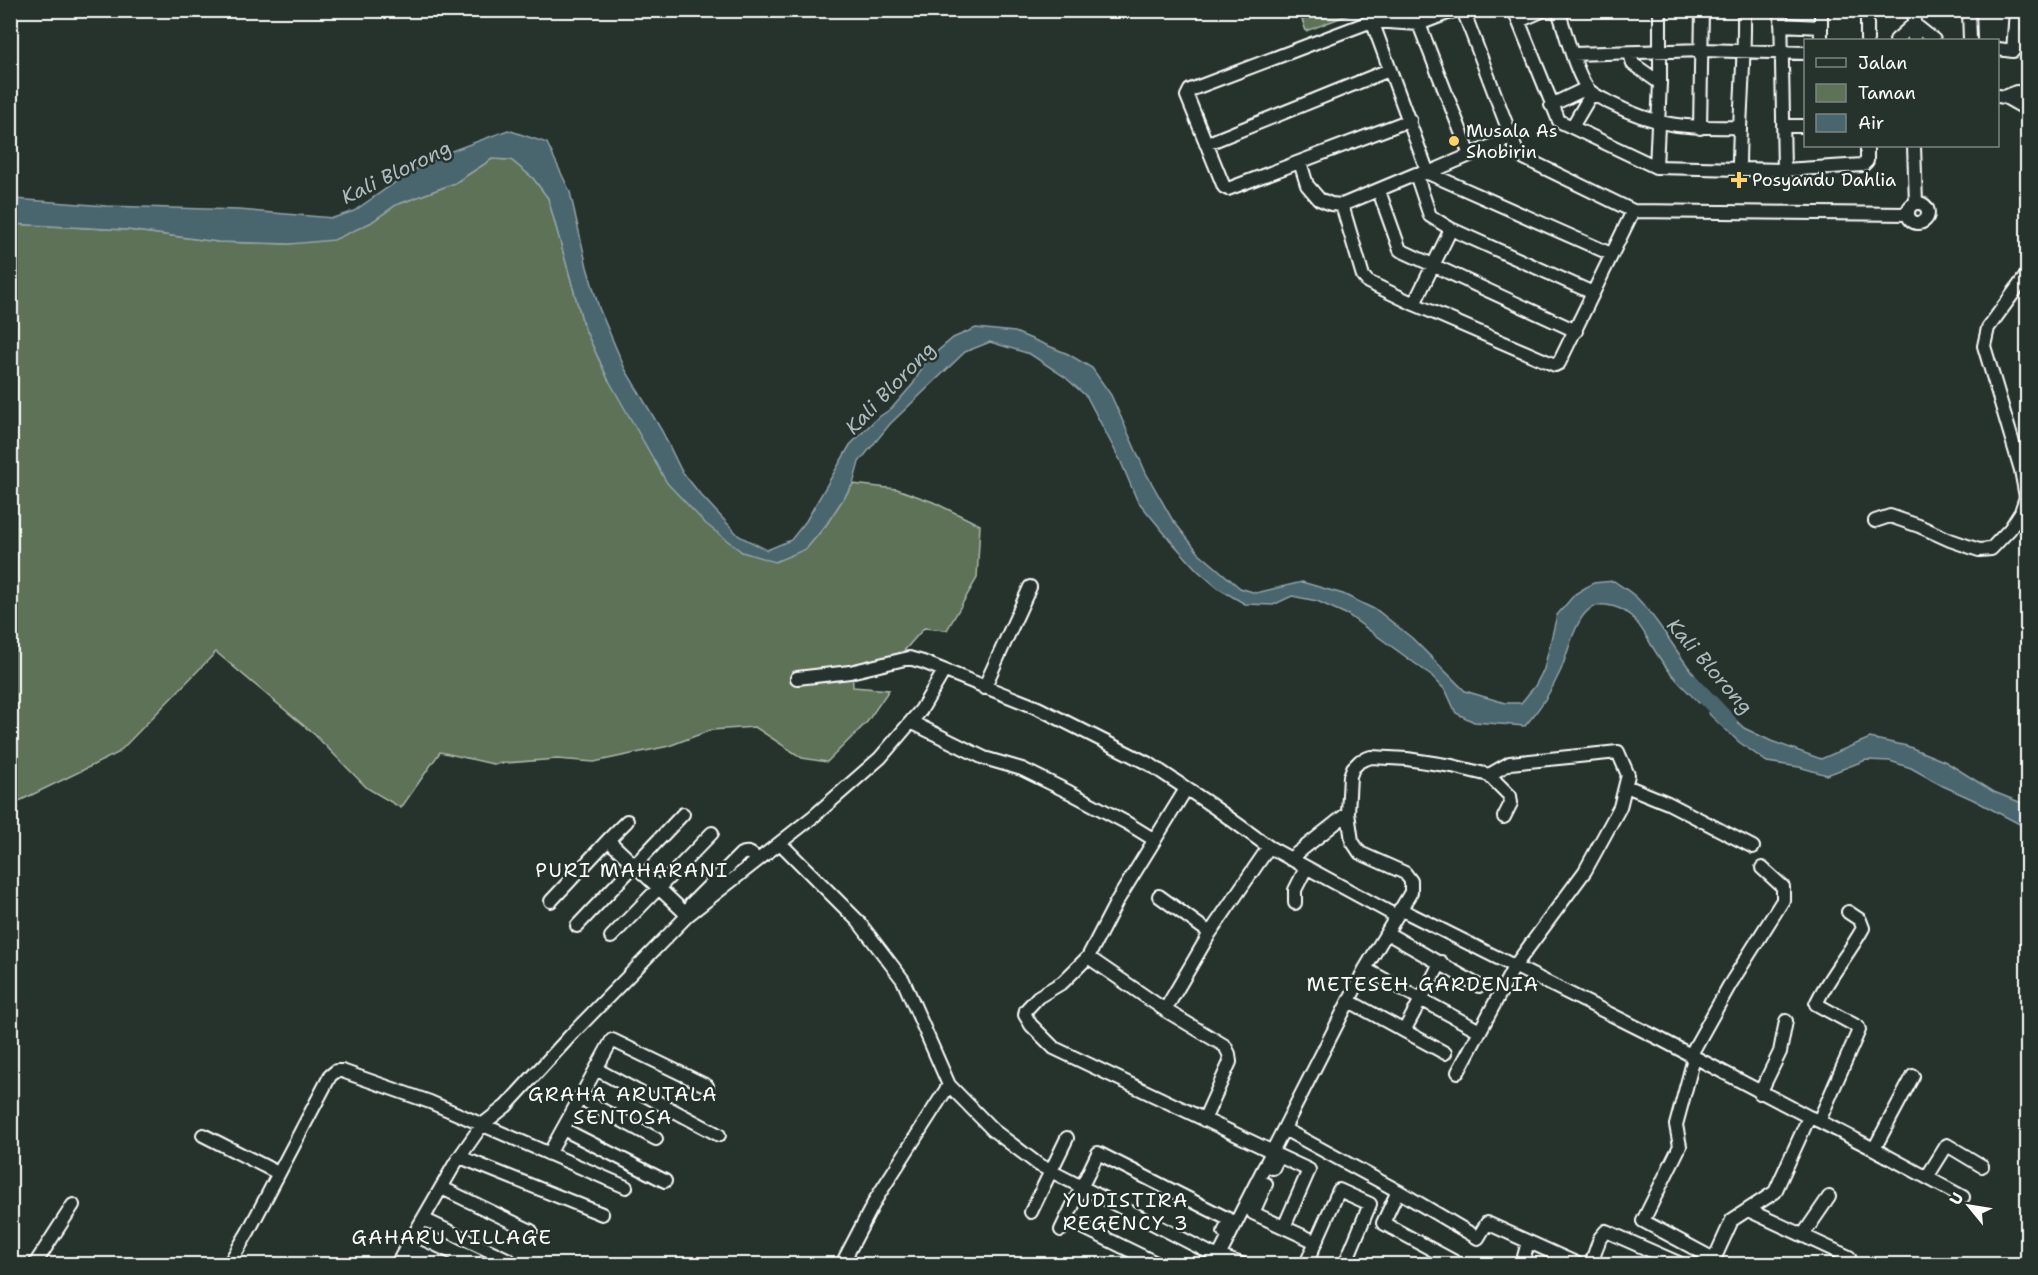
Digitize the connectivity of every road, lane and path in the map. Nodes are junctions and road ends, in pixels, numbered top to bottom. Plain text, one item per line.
1 (1456, 10) edge
2 (1463, 10) edge
3 (1544, 10) edge
4 (1558, 10) edge
5 (1660, 10) edge
6 (1702, 10) edge
7 (1744, 10) edge
8 (1781, 10) edge
9 (1821, 10) edge
10 (1867, 10) edge
11 (1914, 10) edge
12 (1970, 10) edge
13 (2016, 10) edge
14 (1516, 16) edge
15 (1372, 21) junction
16 (1419, 24) junction
17 (1914, 24) junction
18 (1781, 25) junction
19 (1821, 27) junction
20 (2028, 31) edge
21 (1821, 39) edge
22 (1867, 39) edge
23 (1897, 39) edge
24 (1914, 39) edge
25 (1933, 39) edge
26 (1970, 39) edge
27 (1999, 49) edge
28 (1703, 50) junction
29 (1744, 51) junction
30 (2013, 51) junction
31 (1660, 52) junction
32 (1630, 53) junction
33 (1804, 53) edge
34 (1573, 54) junction
35 (1781, 54) junction
36 (1389, 70) junction
37 (1660, 83) junction
38 (1589, 90) junction
39 (2028, 93) edge
40 (2001, 96) edge
41 (1551, 105) junction
42 (2027, 109) edge
43 (1410, 120) junction
44 (1659, 123) junction
45 (1783, 126) junction
46 (1804, 126) edge
47 (1572, 127) junction
48 (1739, 127) junction
49 (1700, 128) junction
50 (1510, 138) junction
51 (1206, 144) junction
52 (1867, 147) edge
53 (1914, 147) edge
54 (1470, 155) junction
55 (1300, 162) junction
56 (1656, 167) junction
57 (1739, 169) junction
58 (1784, 170) junction
59 (1422, 174) junction
60 (1379, 191) junction
61 (1916, 203) junction
62 (1342, 205) junction
63 (1633, 211) junction
64 (1908, 214) junction
65 (1451, 229) junction
66 (1611, 254) junction
67 (1433, 265) junction
68 (2028, 273) edge
69 (1593, 293) junction
70 (1414, 304) junction
71 (1576, 331) junction
72 (1875, 521) dead end
73 (1030, 587) dead end
74 (944, 671) junction
75 (797, 678) dead end
76 (984, 688) junction
77 (911, 722) junction
78 (1488, 775) junction
79 (1626, 786) junction
80 (1186, 789) junction
81 (1348, 813) junction
82 (683, 814) dead end
83 (1504, 817) dead end
84 (627, 821) dead end
85 (712, 833) dead end
86 (608, 840) junction
87 (1153, 840) junction
88 (780, 843) junction
89 (1269, 847) junction
90 (1754, 847) dead end
91 (1290, 859) junction
92 (758, 860) junction
93 (633, 865) junction
94 (1306, 868) junction
95 (1762, 868) dead end
96 (659, 888) junction
97 (1159, 896) dead end
98 (551, 901) dead end
99 (1295, 903) dead end
100 (684, 912) junction
101 (1848, 912) dead end
102 (1398, 913) junction
103 (577, 926) dead end
104 (1210, 933) junction
105 (1387, 933) junction
106 (611, 937) dead end
107 (646, 948) dead end
108 (1088, 957) junction
109 (1441, 962) junction
110 (1514, 966) junction
111 (1365, 969) junction
112 (1479, 986) dead end
113 (1422, 998) junction
114 (1349, 1000) junction
115 (1165, 1010) junction
116 (1786, 1021) dead end
117 (1404, 1031) junction
118 (1480, 1031) junction
119 (1445, 1053) dead end
120 (1692, 1057) junction
121 (596, 1069) junction
122 (1458, 1072) dead end
123 (1912, 1076) dead end
124 (949, 1085) junction
125 (707, 1086) dead end
126 (1760, 1093) junction
127 (580, 1098) junction
128 (1814, 1119) junction
129 (1204, 1120) junction
130 (483, 1125) junction
131 (1284, 1129) junction
132 (563, 1130) junction
133 (203, 1135) dead end
134 (719, 1135) dead end
135 (1067, 1138) dead end
136 (656, 1139) dead end
137 (1875, 1149) junction
138 (1273, 1152) junction
139 (549, 1154) junction
140 (460, 1157) junction
141 (1982, 1166) dead end
142 (1052, 1171) junction
143 (278, 1173) junction
144 (1927, 1178) junction
145 (665, 1181) dead end
146 (1082, 1186) junction
147 (626, 1187) dead end
148 (442, 1188) junction
149 (1398, 1191) junction
150 (1829, 1197) dead end
151 (1963, 1197) dead end
152 (73, 1205) dead end
153 (1748, 1210) junction
154 (1031, 1212) dead end
155 (602, 1214) dead end
156 (423, 1219) junction
157 (1284, 1227) junction
158 (531, 1231) dead end
159 (1803, 1235) junction
160 (1316, 1242) junction
161 (1528, 1242) junction
162 (402, 1256) edge
163 (1216, 1256) edge
164 (1849, 1257) dead end
165 (509, 1260) dead end
166 (1713, 1262) edge
167 (1457, 1263) edge
168 (35, 1264) edge
169 (229, 1264) edge
170 (419, 1264) edge
171 (444, 1264) edge
172 (842, 1264) edge
173 (1158, 1264) edge
174 (1205, 1264) edge
175 (1242, 1264) edge
176 (1306, 1264) edge
177 (1345, 1264) edge
178 (1522, 1264) edge
179 (1578, 1264) edge
180 (1591, 1264) edge
181 (1681, 1264) edge

1 - 16 street
2 - 50 street
3 - 14 street
4 - 34 street
5 - 31 street
6 - 28 street
7 - 29 street
8 - 18 street
9 - 19 street
10 - 22 street
11 - 17 street
12 - 26 street
13 - 30 street
14 - 41 street
15 - 16 street
15 - 36 street
15 - 51 street
16 - 54 street
17 - 23 street
17 - 24 street
17 - 25 street
18 - 19 street
18 - 35 street
19 - 21 street
20 - 30 street
27 - 30 street
28 - 29 street
28 - 31 street
28 - 49 street
29 - 35 street
29 - 48 street
31 - 32 street
31 - 37 street
32 - 34 street
32 - 37 street
33 - 35 street
34 - 38 street
35 - 45 street
36 - 43 street
36 - 51 street
37 - 44 street
38 - 41 street
38 - 44 street
38 - 47 street
39 - 40 street
40 - 42 street
41 - 47 street
43 - 55 street
43 - 59 street
44 - 49 street
44 - 56 street
45 - 46 street
45 - 58 street
47 - 56 street
48 - 49 street
48 - 57 street
50 - 54 street
50 - 63 street
51 - 55 street
52 - 58 street
53 - 61 street
54 - 59 street
55 - 62 street
56 - 57 street
57 - 58 street
59 - 60 street
59 - 65 street
59 - 66 street
60 - 62 street
60 - 67 street
61 - 64 street
61 - 64 street
62 - 70 street
63 - 64 street
63 - 66 street
65 - 67 street
65 - 69 street
66 - 69 street
67 - 70 street
67 - 71 street
68 - 72 street
69 - 71 street
70 - 71 street
73 - 76 street
74 - 75 street
74 - 76 street
74 - 77 street
76 - 80 street
77 - 87 street
77 - 88 street
78 - 79 street
78 - 81 street
78 - 83 street
79 - 90 street
79 - 110 street
80 - 87 street
80 - 89 street
81 - 91 street
81 - 102 street
82 - 93 street
84 - 86 street
85 - 96 street
86 - 93 street
86 - 98 street
87 - 108 street
88 - 92 street
88 - 124 street
89 - 91 street
89 - 104 street
91 - 94 street
92 - 100 street
92 - 130 street
93 - 96 street
93 - 103 street
94 - 99 street
94 - 102 street
95 - 120 street
96 - 100 street
96 - 106 street
97 - 104 street
100 - 107 street
101 - 128 street
102 - 105 street
102 - 110 street
104 - 115 street
105 - 109 street
105 - 111 street
108 - 115 street
108 - 129 street
109 - 112 street
109 - 113 street
110 - 118 street
110 - 120 street
111 - 113 street
111 - 114 street
113 - 117 street
113 - 118 street
114 - 117 street
114 - 131 street
115 - 129 street
116 - 126 street
117 - 119 street
118 - 122 street
120 - 126 street
120 - 166 street
121 - 125 street
121 - 127 street
121 - 134 street
123 - 137 street
124 - 142 street
124 - 172 street
126 - 128 street
127 - 132 street
127 - 136 street
128 - 137 street
128 - 153 street
129 - 138 street
130 - 139 street
130 - 140 street
130 - 143 street
131 - 138 street
131 - 149 street
132 - 139 street
132 - 145 street
133 - 143 street
135 - 142 street
137 - 144 street
138 - 163 street
139 - 147 street
140 - 148 street
140 - 155 street
141 - 144 street
142 - 146 street
142 - 154 street
143 - 169 street
144 - 151 street
146 - 163 street
146 - 163 street
146 - 173 street
148 - 156 street
148 - 158 street
149 - 161 street
149 - 167 street
150 - 159 street
152 - 168 street
153 - 159 street
153 - 166 street
156 - 162 street
156 - 165 street
157 - 157 street
157 - 160 street
159 - 164 street
160 - 176 street
160 - 177 street
161 - 178 street
161 - 179 street
162 - 170 street
162 - 171 street
163 - 174 street
163 - 175 street
180 - 181 street

